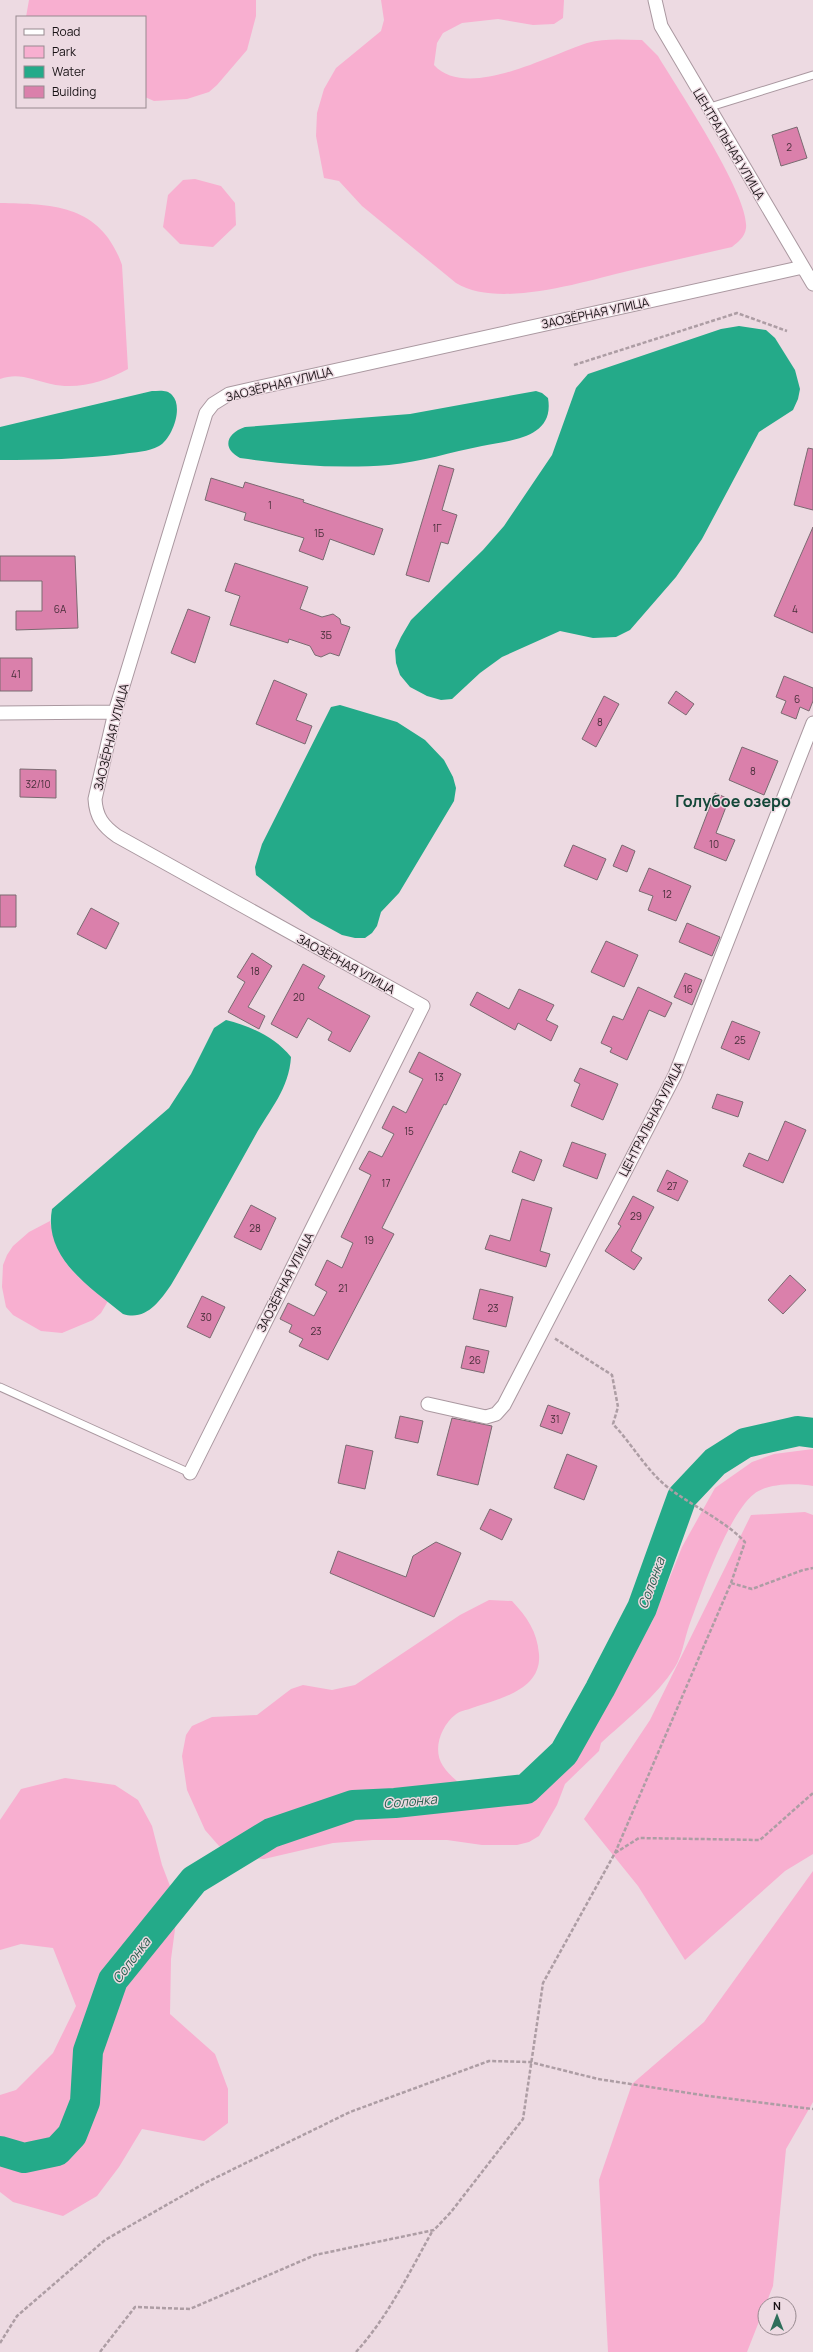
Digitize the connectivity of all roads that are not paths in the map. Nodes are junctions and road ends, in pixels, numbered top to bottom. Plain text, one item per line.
1 (656, 0) edge
2 (813, 75) edge
3 (707, 108) junction
4 (803, 267) junction
5 (813, 284) edge
6 (115, 712) junction
7 (0, 713) edge
8 (813, 723) edge
9 (0, 1387) edge
10 (428, 1404) dead end
11 (190, 1472) joint

1 - 3 street, ЦЕНТРАЛЬНАЯ УЛИЦА
2 - 3 lane
3 - 4 street, ЦЕНТРАЛЬНАЯ УЛИЦА
4 - 5 street, ЦЕНТРАЛЬНАЯ УЛИЦА
4 - 6 street, ЗАОЗЁРНАЯ УЛИЦА
6 - 7 street
6 - 11 street, ЗАОЗЁРНАЯ УЛИЦА
8 - 10 street, ЦЕНТРАЛЬНАЯ УЛИЦА
9 - 11 lane

